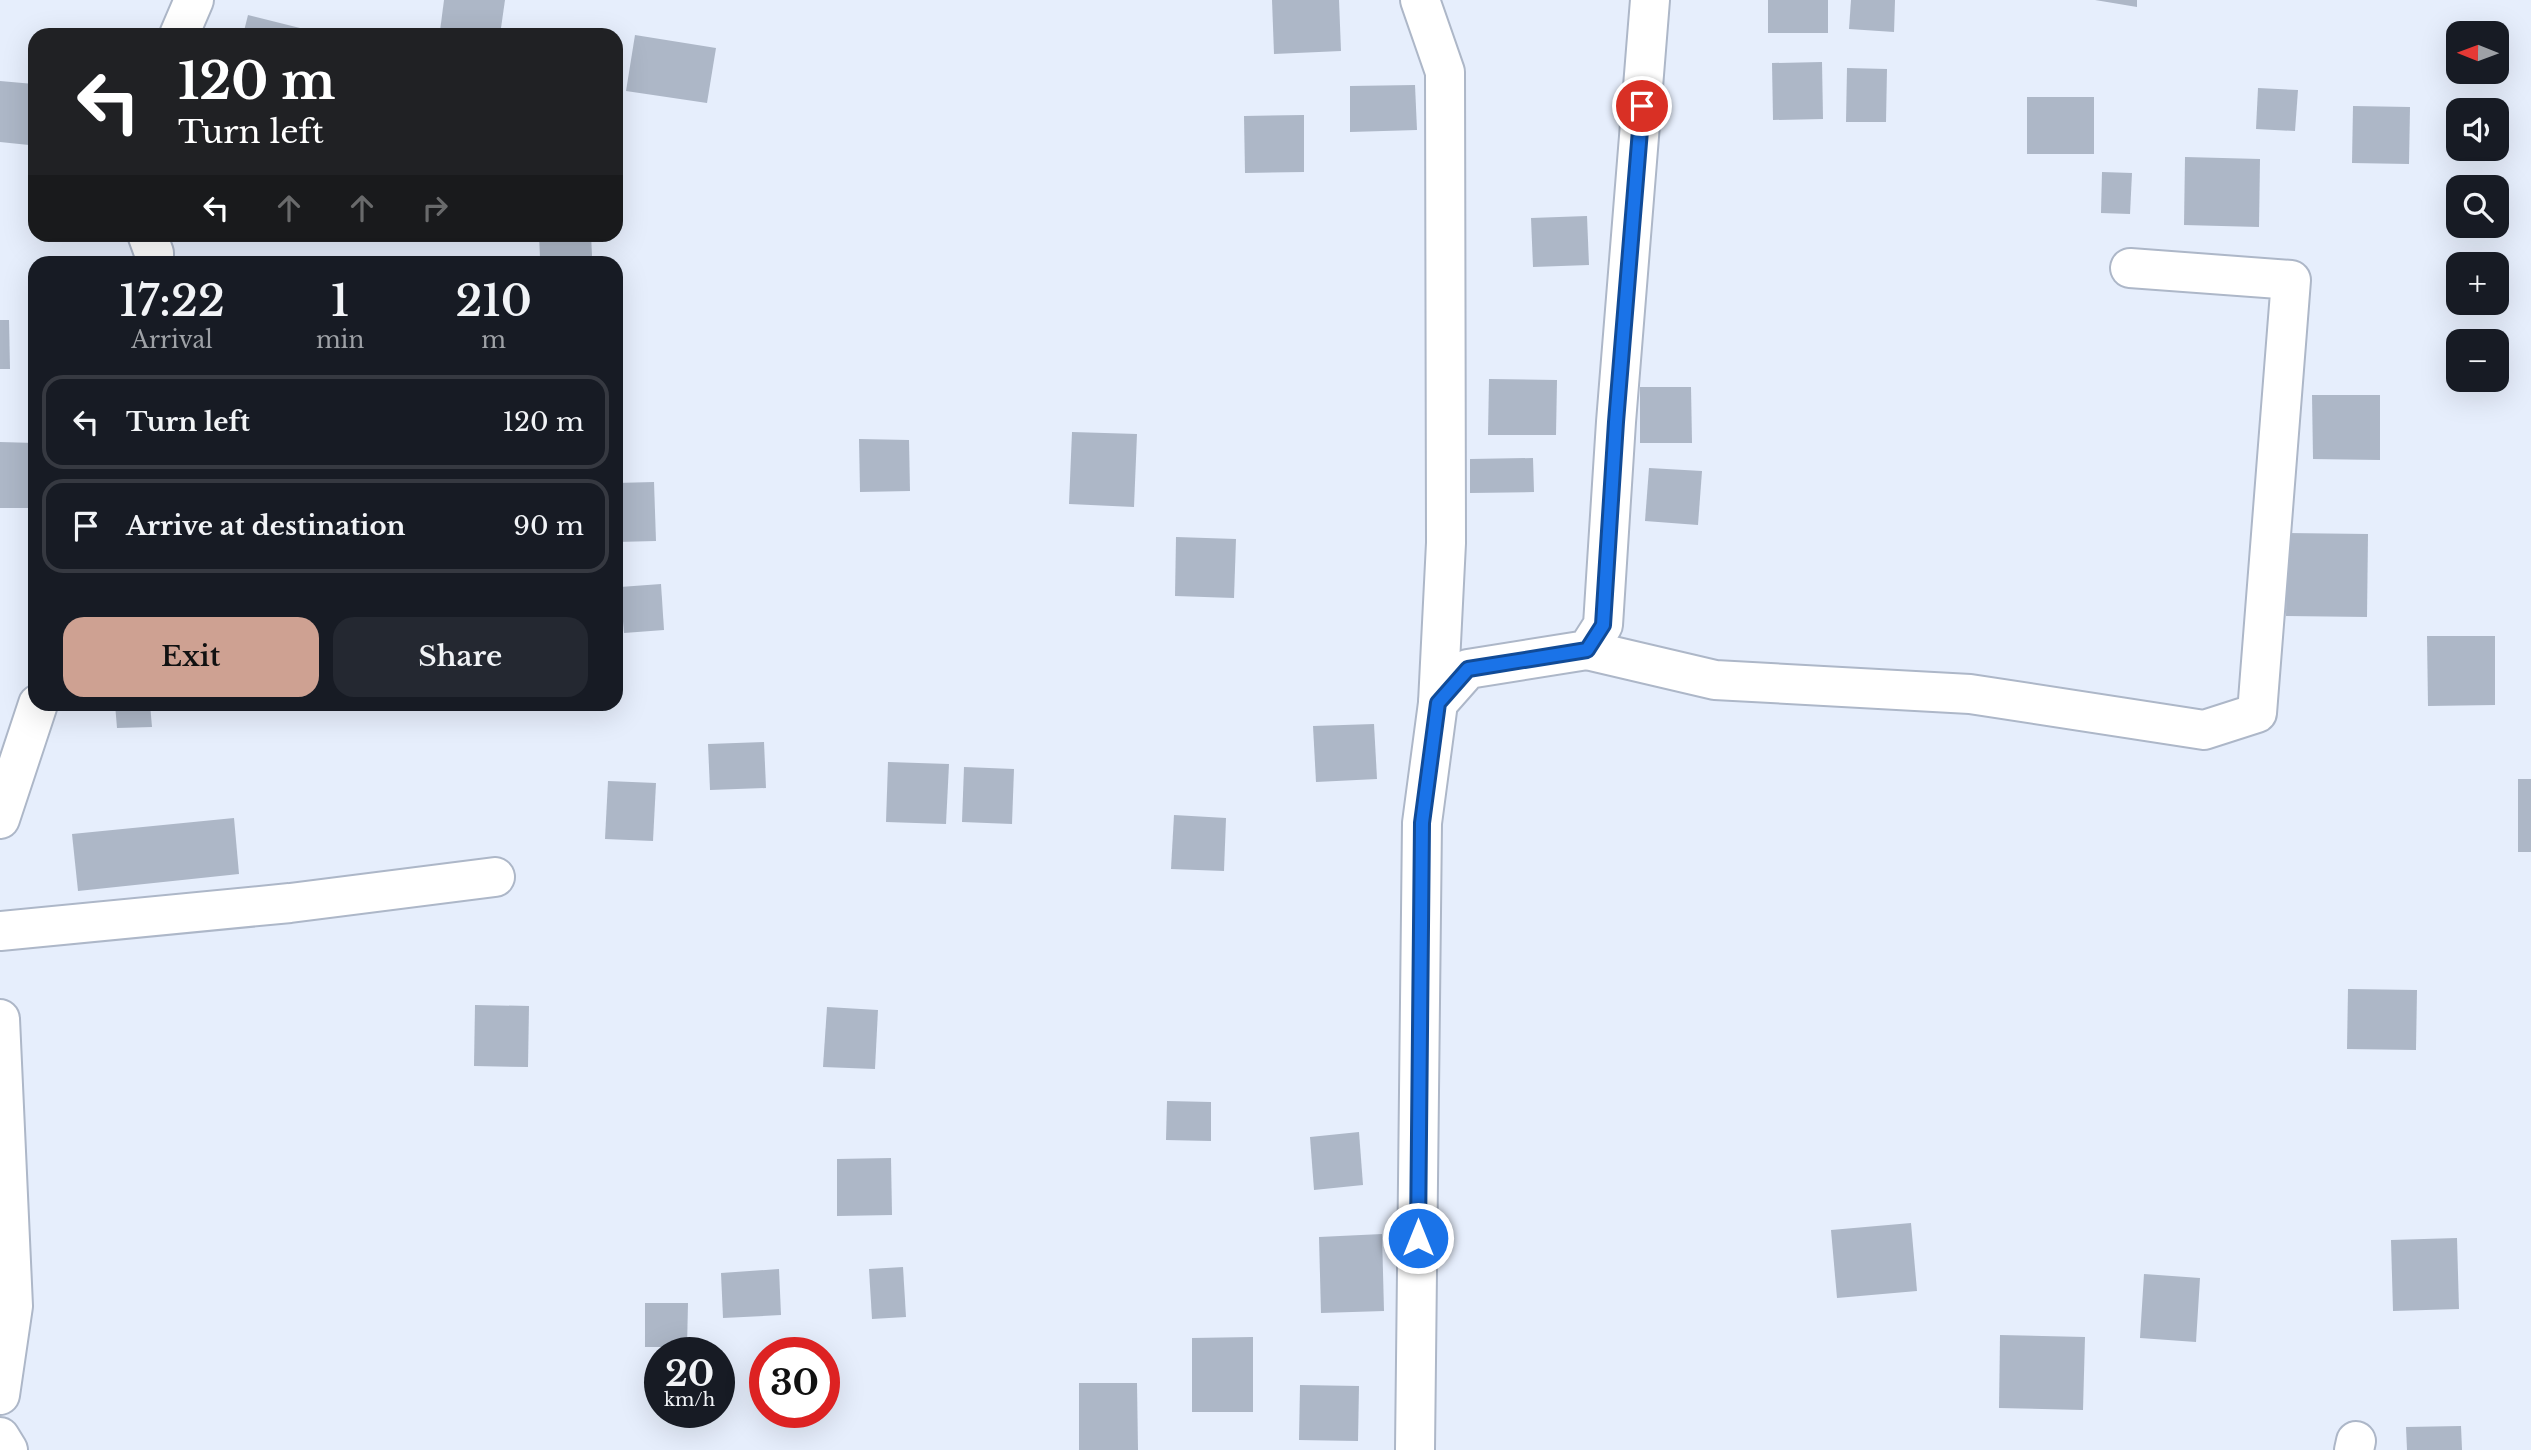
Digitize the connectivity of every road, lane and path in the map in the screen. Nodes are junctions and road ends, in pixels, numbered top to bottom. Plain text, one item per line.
1 (194, 0) edge
2 (1420, 0) edge
3 (1650, 0) edge
4 (182, 28) edge
5 (2130, 268) dead end
6 (1587, 650) junction
7 (1438, 703) junction
8 (36, 711) edge
9 (0, 819) edge
10 (495, 877) dead end
11 (0, 931) edge
12 (0, 1019) edge
13 (0, 1395) edge
14 (0, 1437) edge
15 (8, 1450) edge
16 (1415, 1450) edge

1 - 4 street
2 - 7 street
3 - 6 street
5 - 6 street
6 - 7 street
7 - 16 street
8 - 9 street
10 - 11 street
12 - 13 street
14 - 15 street

